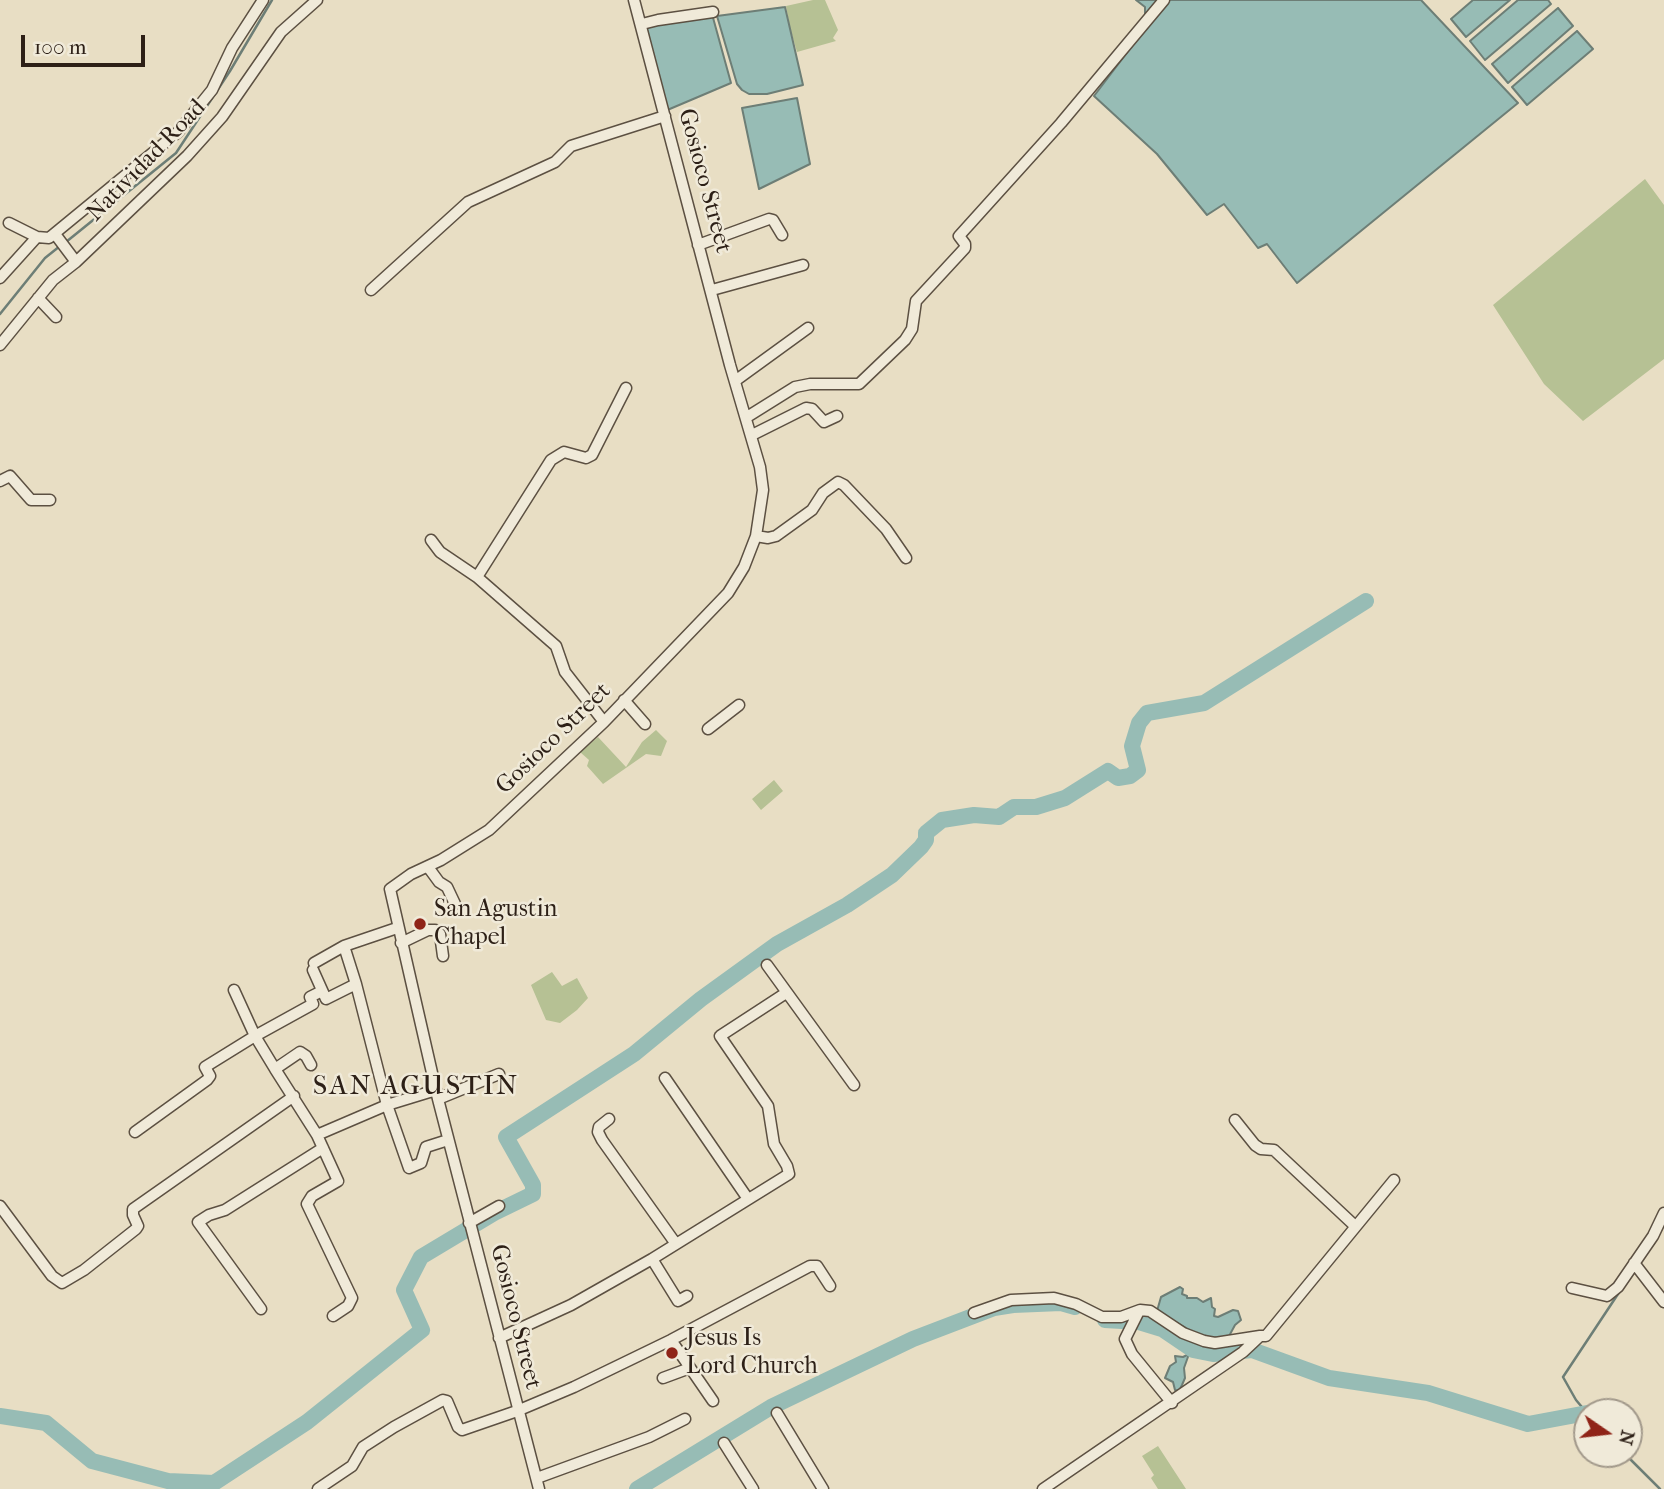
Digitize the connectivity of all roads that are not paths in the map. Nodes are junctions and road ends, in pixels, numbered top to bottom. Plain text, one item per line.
1 (263, 0) edge
2 (317, 0) edge
3 (634, 0) edge
4 (1164, 0) edge
5 (713, 12) dead end
6 (642, 24) junction
7 (665, 116) junction
8 (9, 223) dead end
9 (782, 235) dead end
10 (37, 237) junction
11 (57, 237) junction
12 (698, 245) junction
13 (76, 262) junction
14 (803, 265) dead end
15 (0, 278) edge
16 (371, 290) dead end
17 (712, 290) junction
18 (38, 298) junction
19 (56, 317) dead end
20 (808, 327) dead end
21 (0, 345) edge
22 (735, 381) junction
23 (626, 388) dead end
24 (837, 416) dead end
25 (747, 417) junction
26 (752, 435) junction
27 (0, 481) edge
28 (50, 500) dead end
29 (756, 536) junction
30 (431, 540) dead end
31 (905, 558) dead end
32 (477, 577) junction
33 (624, 700) junction
34 (739, 705) dead end
35 (604, 722) junction
36 (645, 724) dead end
37 (708, 729) dead end
38 (428, 867) junction
39 (455, 904) dead end
40 (397, 928) junction
41 (401, 943) junction
42 (344, 946) junction
43 (443, 956) dead end
44 (767, 965) dead end
45 (356, 984) junction
46 (234, 990) dead end
47 (321, 991) junction
48 (786, 993) junction
49 (255, 1036) junction
50 (311, 1065) dead end
51 (275, 1069) junction
52 (499, 1074) dead end
53 (665, 1078) dead end
54 (854, 1085) dead end
55 (437, 1095) junction
56 (294, 1096) junction
57 (387, 1105) junction
58 (609, 1119) dead end
59 (1235, 1120) dead end
60 (135, 1132) dead end
61 (317, 1135) junction
62 (448, 1140) junction
63 (323, 1148) junction
64 (1394, 1180) dead end
65 (748, 1199) junction
66 (0, 1206) edge
67 (499, 1206) dead end
68 (1664, 1213) edge
69 (1354, 1225) junction
70 (470, 1226) junction
71 (676, 1244) junction
72 (652, 1259) junction
73 (1634, 1263) junction
74 (830, 1286) dead end
75 (1572, 1288) dead end
76 (687, 1296) dead end
77 (1664, 1302) edge
78 (261, 1309) dead end
79 (1140, 1310) junction
80 (974, 1312) dead end
81 (333, 1316) dead end
82 (499, 1338) junction
83 (1257, 1339) junction
84 (671, 1340) junction
85 (690, 1368) junction
86 (663, 1378) dead end
87 (713, 1401) dead end
88 (1172, 1403) junction
89 (517, 1411) junction
90 (777, 1413) dead end
91 (685, 1419) dead end
92 (724, 1443) dead end
93 (538, 1484) edge
94 (318, 1489) edge
95 (753, 1489) edge
96 (824, 1489) edge
97 (1043, 1489) edge

1 - 11 street
2 - 13 street, Natividad Road
3 - 6 street, Gosioco Street
4 - 25 street
5 - 6 street
6 - 7 street, Gosioco Street
7 - 12 street, Gosioco Street
7 - 16 street
8 - 10 street
9 - 12 street
10 - 11 street
10 - 15 street
11 - 13 street
12 - 17 street, Gosioco Street
13 - 18 street, Natividad Road
14 - 17 street
17 - 22 street, Gosioco Street
18 - 19 street
18 - 21 street, Natividad Road
20 - 22 street
22 - 25 street, Gosioco Street
23 - 32 street
24 - 26 street
25 - 26 street, Gosioco Street
26 - 29 street, Gosioco Street
27 - 28 street
29 - 31 street
29 - 33 street, Gosioco Street
30 - 32 street
32 - 35 street
33 - 35 street, Gosioco Street
33 - 36 street
34 - 37 street
35 - 38 street, Gosioco Street
38 - 39 street
38 - 40 street, Gosioco Street
40 - 41 street, Gosioco Street
40 - 42 street
41 - 43 street
41 - 55 street, Gosioco Street
42 - 45 street
42 - 47 street
44 - 48 street
45 - 47 street
45 - 57 street
46 - 49 street
47 - 49 street
48 - 54 street
48 - 65 street
49 - 51 street
49 - 60 street
50 - 51 street
51 - 56 street
52 - 55 street
53 - 65 street
55 - 57 street
55 - 62 street, Gosioco Street
56 - 61 street
56 - 66 street
57 - 61 street
57 - 62 street
58 - 71 street
59 - 69 street
61 - 63 street
62 - 70 street, Gosioco Street
63 - 78 street
63 - 81 street
64 - 69 street
65 - 71 street
67 - 70 street
68 - 73 street
69 - 83 street
70 - 82 street, Gosioco Street
71 - 72 street
72 - 76 street
72 - 82 street
73 - 75 street
73 - 77 street
74 - 84 street
79 - 80 street
79 - 83 street
79 - 88 street
82 - 89 street, Gosioco Street
83 - 88 street
84 - 85 street
84 - 89 street
85 - 86 street
85 - 87 street
88 - 97 street
89 - 93 street, Gosioco Street
89 - 94 street
90 - 96 street
91 - 93 street
92 - 95 street

